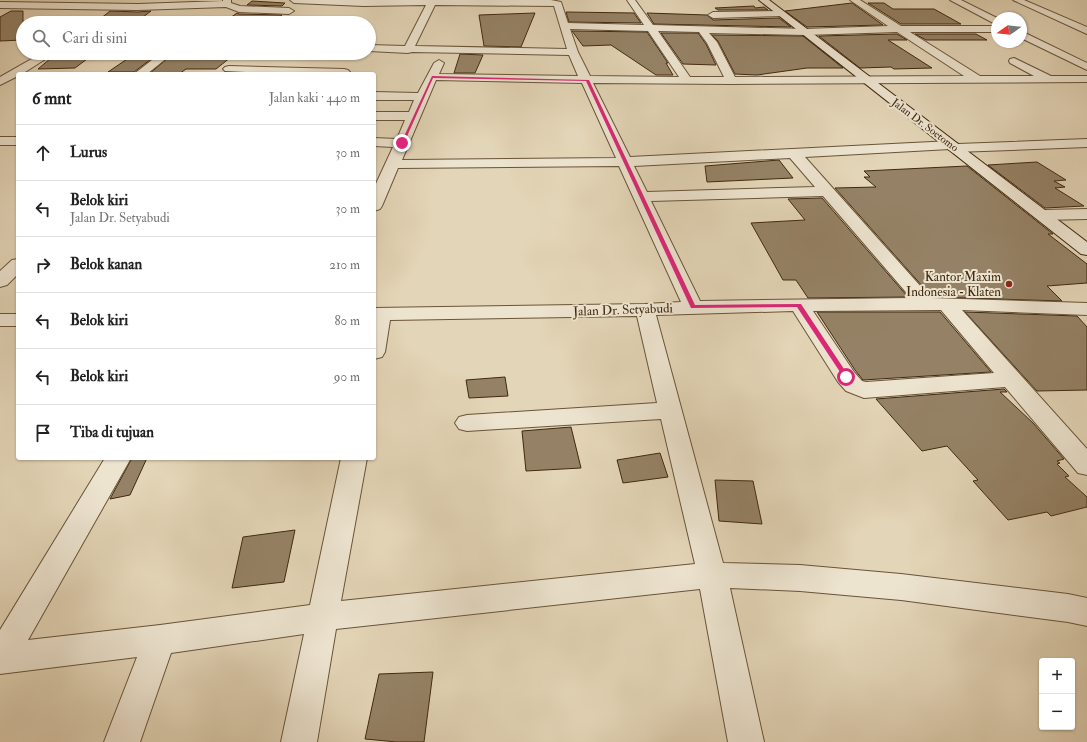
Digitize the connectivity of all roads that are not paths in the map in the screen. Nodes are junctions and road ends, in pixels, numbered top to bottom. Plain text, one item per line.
1 (299, 0) edge
2 (631, 0) edge
3 (763, 0) edge
4 (854, 0) edge
5 (954, 0) edge
6 (1017, 0) edge
7 (365, 1) edge
8 (432, 1) edge
9 (516, 1) edge
10 (561, 1) edge
11 (227, 2) edge
12 (173, 3) edge
13 (121, 4) edge
14 (0, 5) edge
15 (189, 5) edge
16 (289, 11) junction
17 (781, 14) junction
18 (713, 15) dead end
19 (106, 16) edge
20 (148, 16) dead end
21 (284, 16) edge
22 (991, 19) edge
23 (564, 26) junction
24 (651, 28) junction
25 (899, 29) junction
26 (991, 29) edge
27 (1027, 29) edge
28 (702, 30) junction
29 (727, 30) junction
30 (1035, 30) dead end
31 (1057, 30) dead end
32 (1086, 30) edge
33 (805, 32) junction
34 (1027, 37) edge
35 (737, 41) dead end
36 (376, 48) edge
37 (408, 50) junction
38 (445, 50) junction
39 (573, 52) junction
40 (38, 60) edge
41 (159, 60) edge
42 (239, 60) edge
43 (1014, 60) dead end
44 (1087, 67) edge
45 (226, 71) edge
46 (17, 72) edge
47 (143, 72) edge
48 (344, 72) dead end
49 (16, 73) edge
50 (432, 77) junction
51 (1087, 79) edge
52 (588, 80) junction
53 (866, 80) junction
54 (978, 80) junction
55 (1049, 80) junction
56 (687, 81) junction
57 (731, 81) junction
58 (0, 82) edge
59 (376, 96) edge
60 (422, 97) junction
61 (376, 116) edge
62 (415, 116) junction
63 (0, 141) edge
64 (16, 141) edge
65 (376, 142) edge
66 (402, 143) junction
67 (1087, 143) edge
68 (954, 146) junction
69 (794, 153) junction
70 (624, 162) junction
71 (393, 164) junction
72 (827, 191) junction
73 (641, 197) junction
74 (376, 202) edge
75 (1087, 214) edge
76 (1043, 215) junction
77 (1087, 250) edge
78 (16, 266) edge
79 (0, 281) edge
80 (936, 304) junction
81 (799, 305) junction
82 (693, 307) junction
83 (1087, 309) edge
84 (645, 310) junction
85 (377, 314) edge
86 (0, 320) edge
87 (16, 320) edge
88 (376, 327) edge
89 (1011, 379) junction
90 (669, 410) junction
91 (467, 422) dead end
92 (117, 460) edge
93 (354, 460) edge
94 (1087, 466) edge
95 (712, 575) junction
96 (1087, 612) edge
97 (323, 617) junction
98 (160, 640) junction
99 (0, 659) edge
100 (122, 742) edge
101 (298, 742) edge
102 (746, 742) edge

1 - 7 street
1 - 16 street
2 - 24 street
3 - 17 street, Jalan Dr. Soetomo
4 - 25 street
5 - 22 street
6 - 32 street
7 - 8 street
8 - 9 street
8 - 37 street
9 - 10 street
10 - 23 street
11 - 15 street
11 - 16 street
12 - 13 street
12 - 15 street
13 - 14 street
13 - 19 street
15 - 20 street
16 - 21 street
17 - 18 street
17 - 33 street, Jalan Dr. Soetomo
23 - 24 street
23 - 39 street
24 - 28 street
24 - 56 street
25 - 26 street
25 - 33 street
25 - 54 street
27 - 30 street
28 - 29 street
28 - 57 street
29 - 33 street
29 - 35 street
31 - 32 street
33 - 53 street, Jalan Dr. Soetomo
34 - 44 street
36 - 37 street
37 - 38 street
38 - 39 street
38 - 50 street
39 - 52 street
40 - 46 street
41 - 47 street
42 - 45 street
43 - 55 street
45 - 48 street
49 - 58 street
50 - 52 street
50 - 60 street
51 - 55 street
52 - 56 street
52 - 70 street
53 - 54 street
53 - 57 street
53 - 68 street, Jalan Dr. Soetomo
54 - 55 street
56 - 57 street
59 - 60 street
60 - 62 street
61 - 62 street
62 - 66 street
63 - 64 street
65 - 66 street
66 - 71 street
67 - 68 street
68 - 69 street
68 - 76 street, Jalan Dr. Soetomo
69 - 70 street
69 - 72 street
70 - 71 street
70 - 73 street
71 - 74 street
72 - 73 street
72 - 80 street
73 - 82 street
75 - 76 street
76 - 77 street, Jalan Dr. Soetomo
78 - 79 street
80 - 81 street, Jalan Dr. Setyabudi
80 - 83 street, Jalan Dr. Setyabudi
80 - 89 street
81 - 82 street, Jalan Dr. Setyabudi
81 - 89 street
82 - 84 street, Jalan Dr. Setyabudi
84 - 85 street, Jalan Dr. Setyabudi
84 - 90 street
85 - 88 street
86 - 87 street
89 - 94 street
90 - 91 street
90 - 95 street
92 - 99 street
93 - 97 street
95 - 96 street
95 - 97 street
95 - 102 street
97 - 98 street
97 - 101 street
98 - 99 street
98 - 100 street

